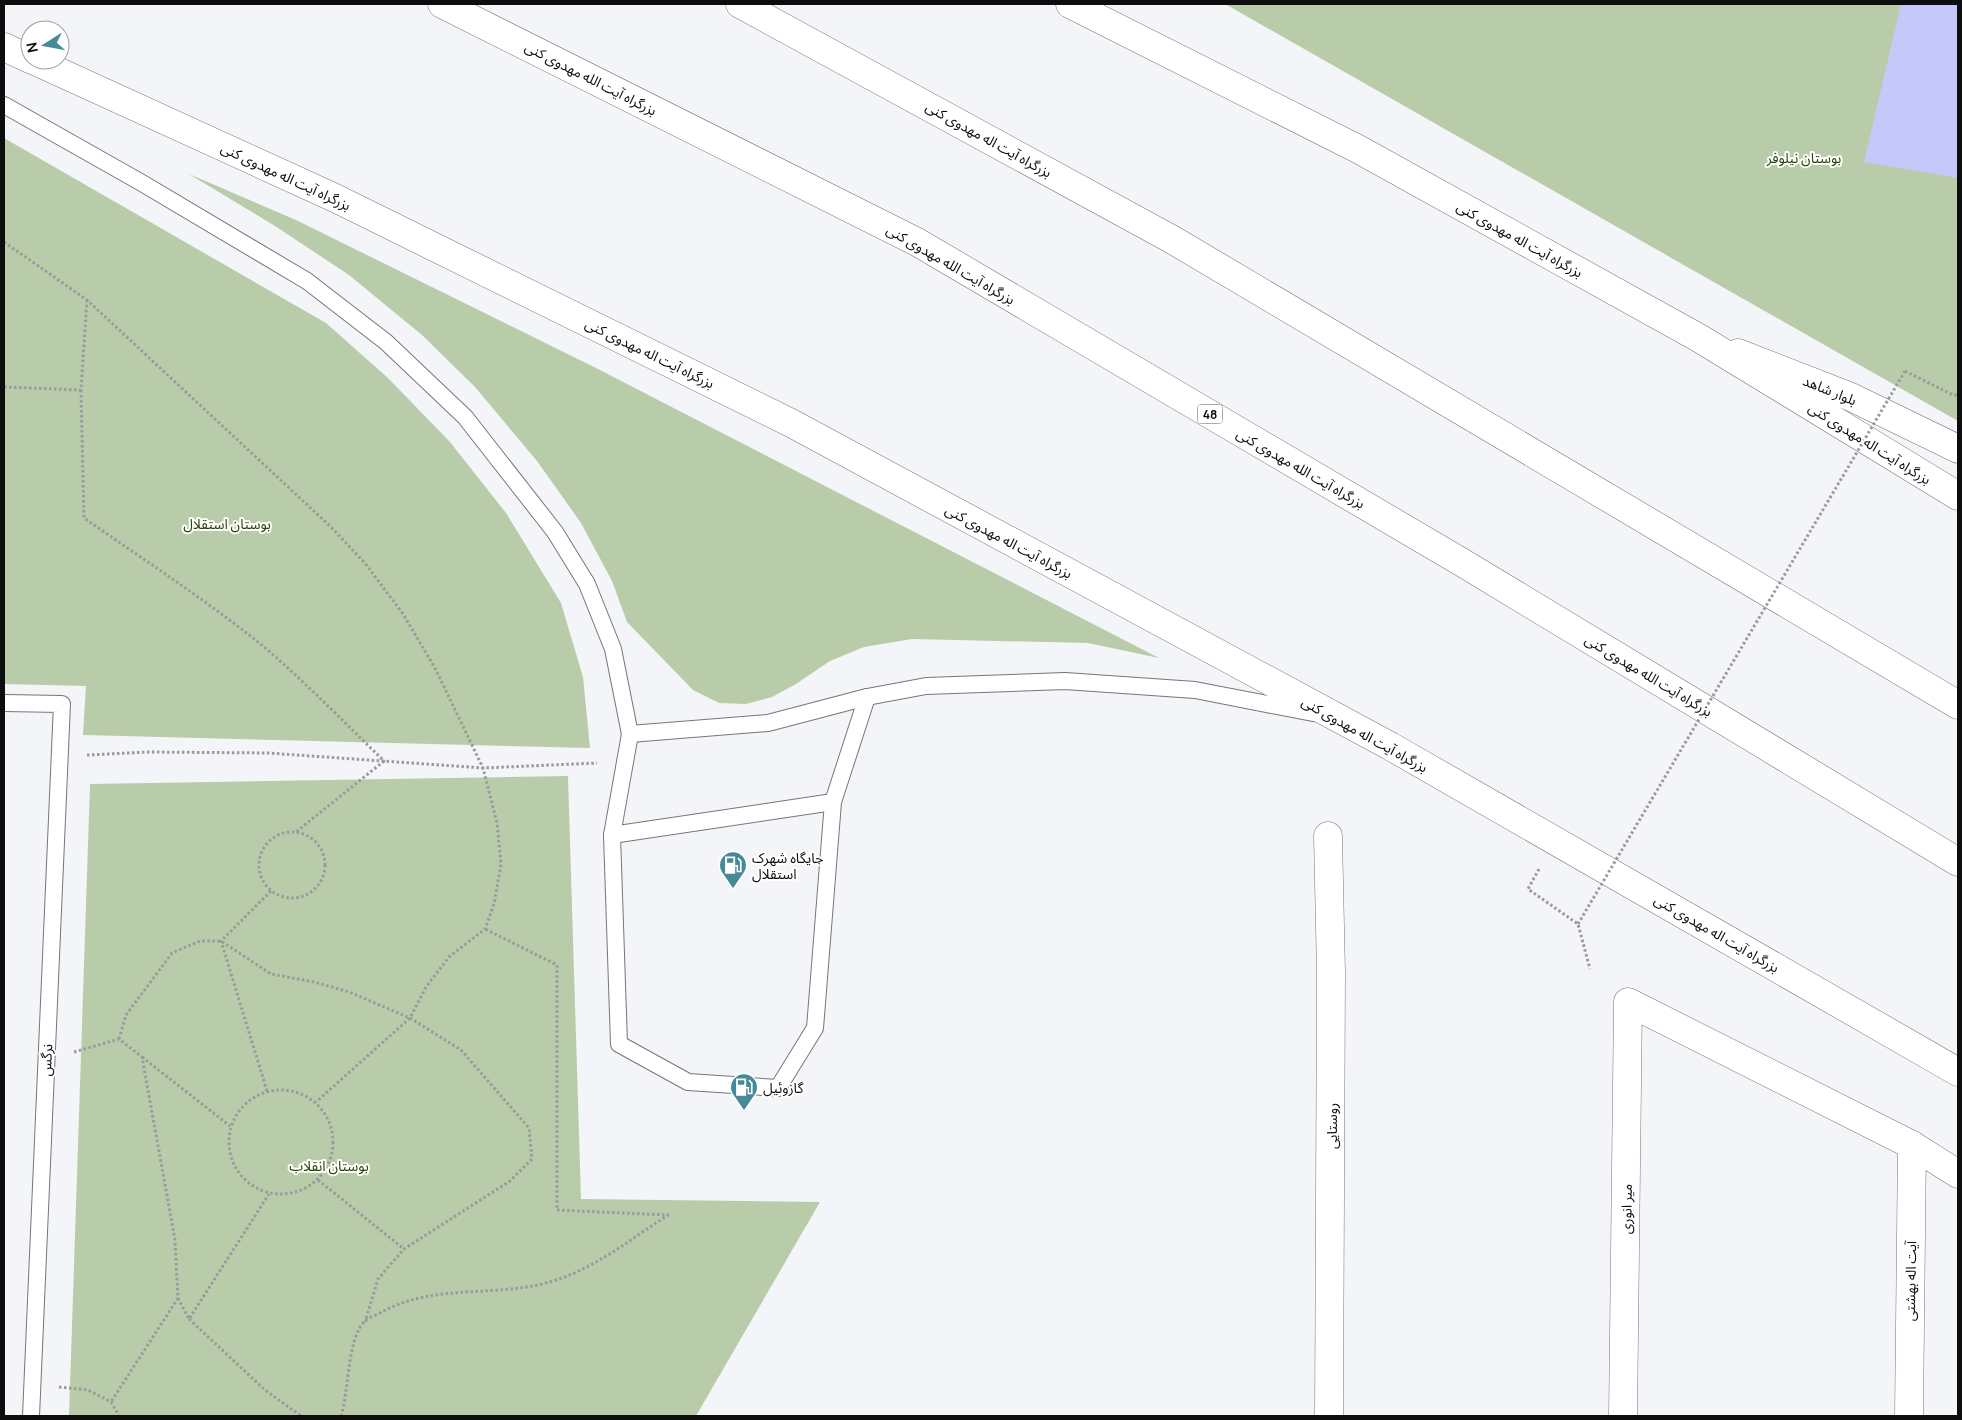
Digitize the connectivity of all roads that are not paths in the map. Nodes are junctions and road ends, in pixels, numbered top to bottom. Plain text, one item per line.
1 (442, 4) edge
2 (740, 4) edge
3 (1070, 4) edge
4 (4, 47) edge
5 (20, 54) edge
6 (55, 70) edge
7 (4, 105) edge
8 (1699, 338) junction
9 (1958, 449) edge
10 (1958, 496) edge
11 (867, 697) junction
12 (4, 703) edge
13 (1958, 706) edge
14 (1334, 717) junction
15 (630, 734) junction
16 (833, 802) junction
17 (612, 835) junction
18 (1328, 836) dead end
19 (1958, 862) edge
20 (1958, 1072) edge
21 (1912, 1145) junction
22 (1958, 1174) edge
23 (31, 1416) edge
24 (1329, 1416) edge
25 (1623, 1416) edge
26 (1909, 1416) edge

1 - 19 main road, بزرگراه آیت الله مهدوی کنی / 48
2 - 13 main road, بزرگراه آیت اله مهدوی کنی
3 - 8 main road, بزرگراه آیت اله مهدوی کنی
4 - 5 main road, بزرگراه آیت اله مهدوی کنی
6 - 14 main road, بزرگراه آیت اله مهدوی کنی
7 - 15 lane
8 - 9 main road, بلوار شاهد
8 - 10 main road, بزرگراه آیت اله مهدوی کنی
11 - 14 lane
11 - 15 lane
11 - 16 lane
12 - 23 lane, نرگس
14 - 20 main road, بزرگراه آیت اله مهدوی کنی
15 - 17 lane
16 - 17 lane
16 - 17 lane
18 - 24 main road, روستایی
21 - 22 main road
21 - 25 main road, میر انوری
21 - 26 main road, آیت اله بهشتی

